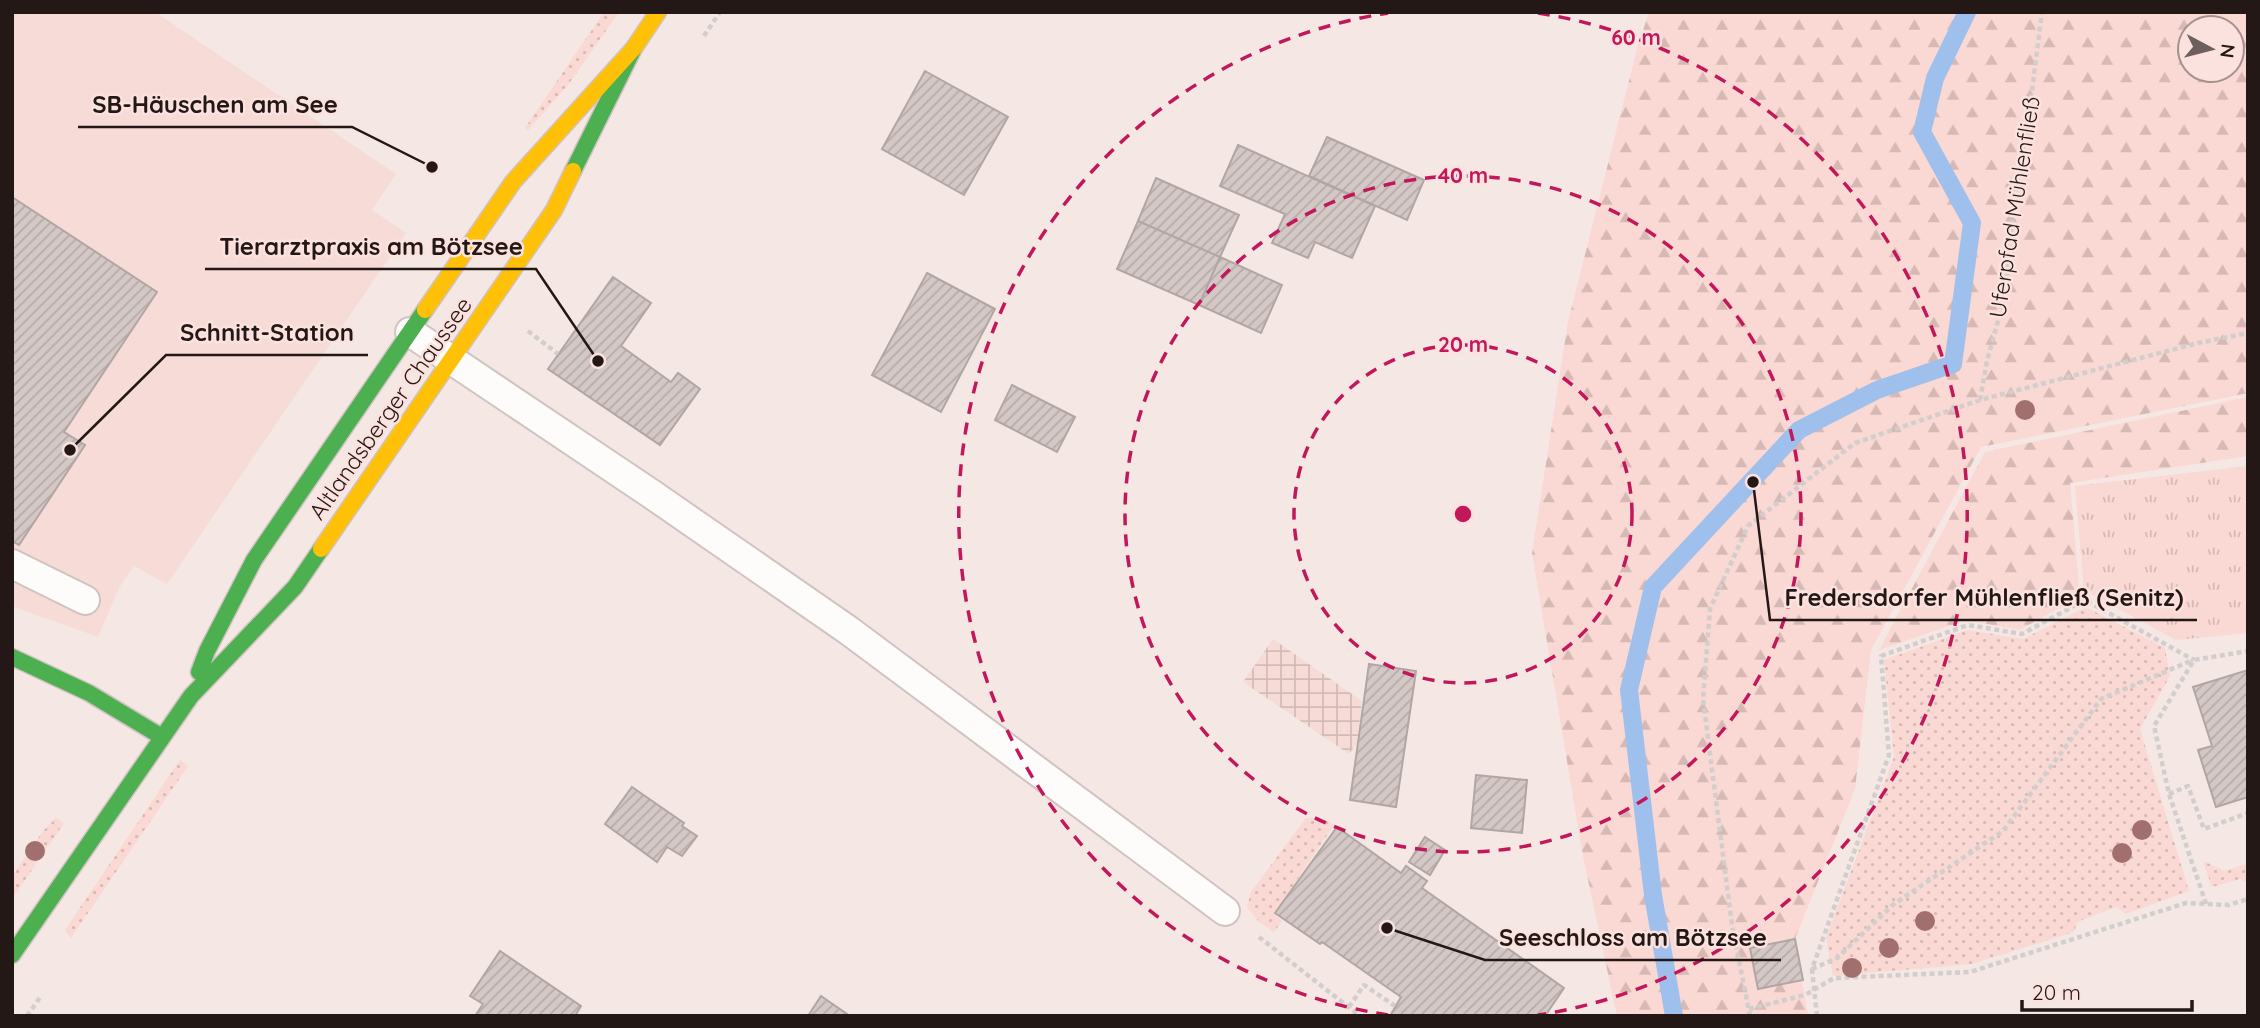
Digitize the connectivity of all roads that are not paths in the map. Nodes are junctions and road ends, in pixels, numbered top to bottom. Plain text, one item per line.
1 (658, 12) edge
2 (634, 48) junction
3 (410, 331) junction
4 (452, 359) junction
5 (12, 564) edge
6 (85, 600) dead end
7 (12, 657) edge
8 (191, 696) junction
9 (162, 737) junction
10 (1224, 911) road end
11 (12, 955) edge

1 - 2 main road, Altlandsberger Chaussee
2 - 3 main road, Altlandsberger Chaussee
2 - 4 main road, Altlandsberger Chaussee
3 - 4 lane
3 - 8 main road, Altlandsberger Chaussee
4 - 8 main road, Altlandsberger Chaussee
4 - 10 lane
5 - 6 lane
7 - 9 main road
8 - 9 main road, Altlandsberger Chaussee
9 - 11 main road, Altlandsberger Chaussee

